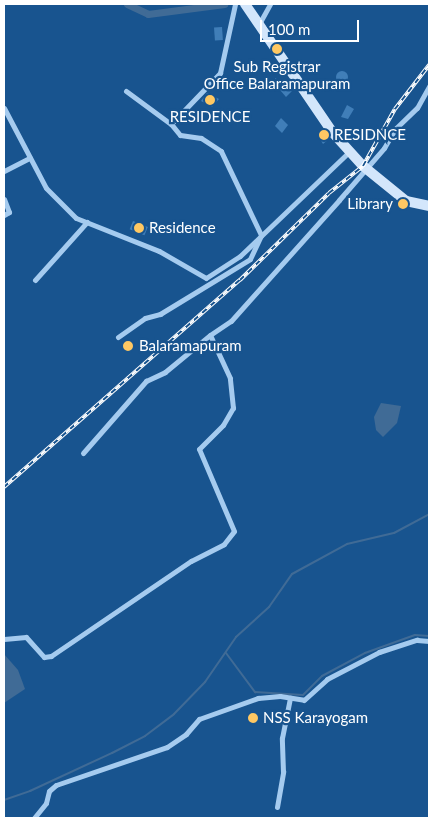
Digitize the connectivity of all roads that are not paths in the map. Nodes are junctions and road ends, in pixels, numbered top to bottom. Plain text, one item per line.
1 (235, 4) edge
2 (245, 4) edge
3 (270, 4) edge
4 (259, 24) junction
5 (429, 86) edge
6 (126, 91) dead end
7 (4, 108) edge
8 (170, 124) junction
9 (350, 151) junction
10 (30, 158) junction
11 (367, 167) junction
12 (4, 171) edge
13 (4, 199) edge
14 (429, 206) edge
15 (4, 215) edge
16 (86, 222) junction
17 (261, 235) junction
18 (35, 280) dead end
19 (210, 335) junction
20 (118, 337) dead end
21 (83, 453) dead end
22 (4, 639) edge
23 (429, 641) edge
24 (290, 698) junction
25 (277, 807) dead end
26 (34, 818) edge

1 - 8 street
2 - 4 main road
3 - 4 street
4 - 9 main road
5 - 11 street
6 - 8 street
7 - 10 street
8 - 17 street
9 - 11 main road
9 - 17 street
10 - 12 street
10 - 16 street
11 - 14 main road
11 - 19 street
13 - 15 street
16 - 17 street
16 - 18 street
17 - 20 street
19 - 21 street
19 - 22 street
23 - 24 street
24 - 25 street
24 - 26 street

